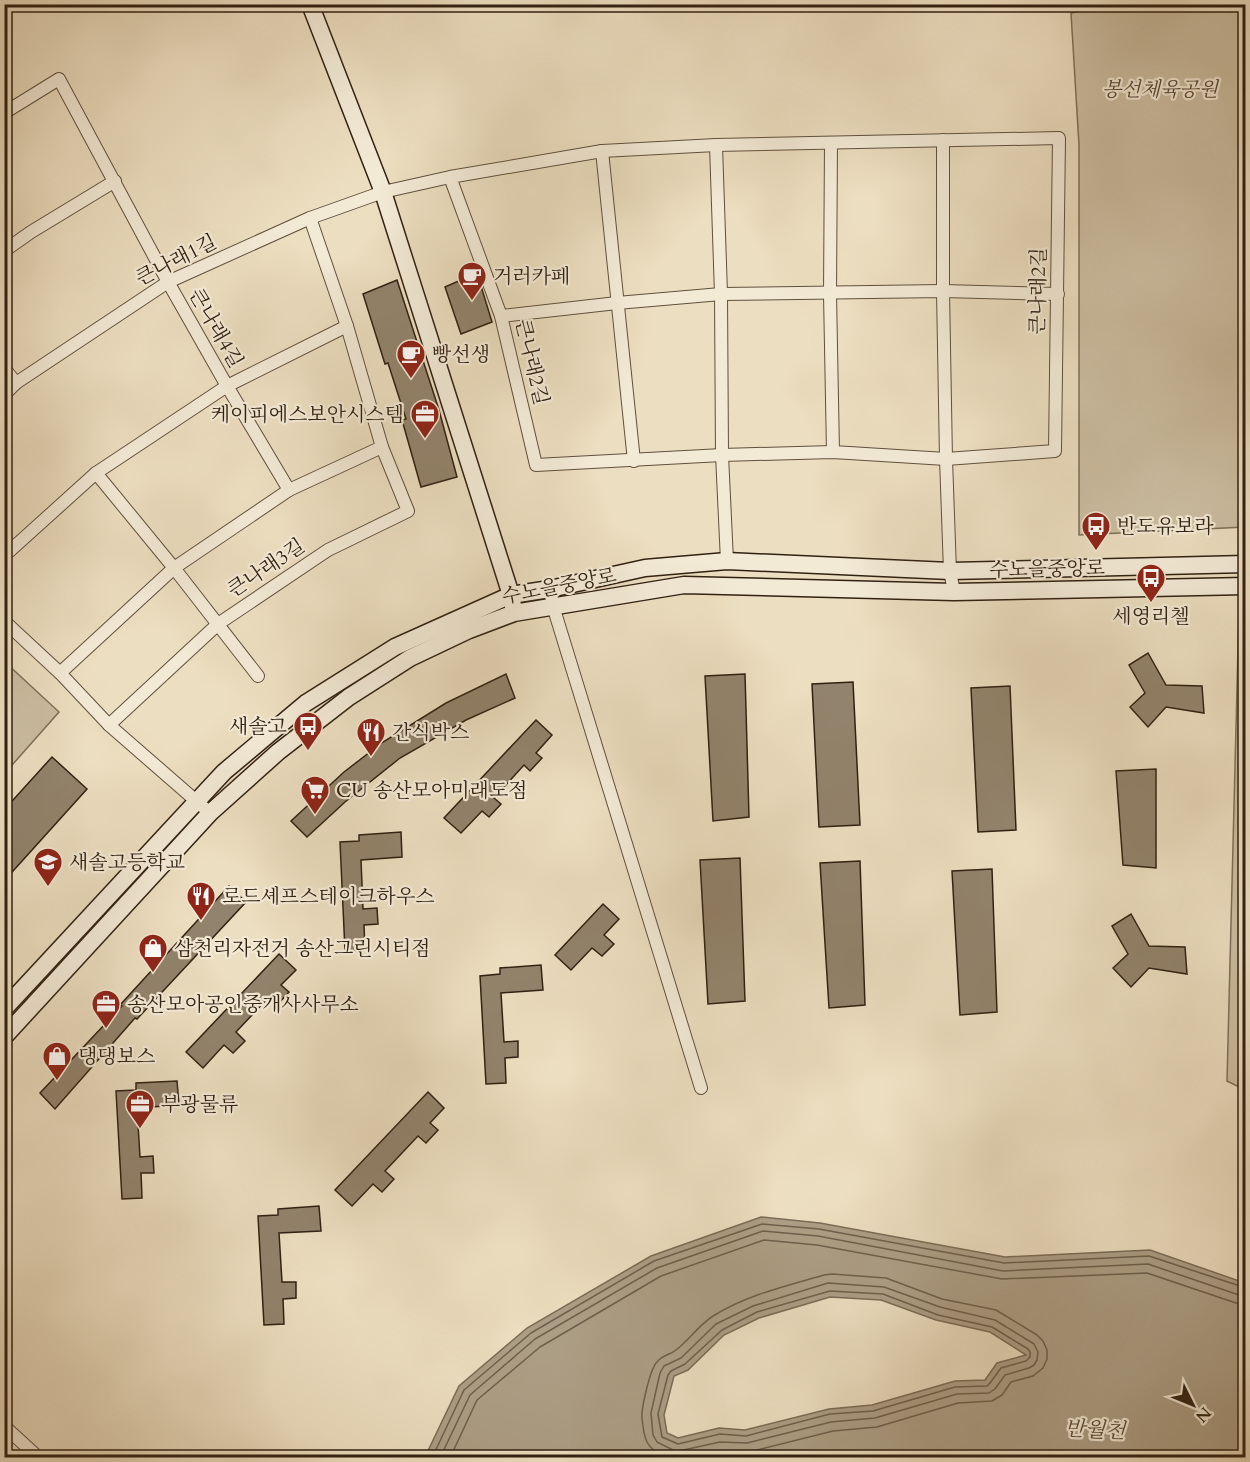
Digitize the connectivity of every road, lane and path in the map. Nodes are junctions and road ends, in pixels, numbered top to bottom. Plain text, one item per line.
1 (310, 4) edge
2 (4, 113) edge
3 (943, 140) junction
4 (831, 143) junction
5 (716, 145) junction
6 (602, 151) junction
7 (450, 177) junction
8 (115, 181) junction
9 (383, 192) junction
10 (310, 218) junction
11 (4, 251) edge
12 (168, 282) junction
13 (943, 291) junction
14 (721, 294) junction
15 (830, 294) junction
16 (1058, 294) junction
17 (617, 303) junction
18 (501, 316) junction
19 (347, 326) junction
20 (4, 368) edge
21 (16, 383) junction
22 (227, 386) junction
23 (4, 394) edge
24 (382, 447) junction
25 (833, 452) junction
26 (722, 455) junction
27 (946, 459) junction
28 (634, 461) junction
29 (96, 473) junction
30 (289, 490) junction
31 (4, 556) edge
32 (727, 561) junction
33 (1245, 564) edge
34 (174, 568) junction
35 (950, 571) junction
36 (1245, 586) edge
37 (550, 589) junction
38 (954, 592) junction
39 (511, 595) junction
40 (553, 606) junction
41 (514, 613) junction
42 (4, 621) edge
43 (218, 624) junction
44 (60, 673) junction
45 (258, 676) dead end
46 (109, 725) junction
47 (196, 801) junction
48 (210, 813) junction
49 (4, 1009) edge
50 (4, 1037) edge
51 (701, 1088) dead end
52 (4, 1426) edge
53 (39, 1458) edge

1 - 9 main road
2 - 8 street, 큰나래4길
3 - 4 street, 큰나래2길
3 - 13 street
3 - 16 street, 큰나래2길
4 - 5 street, 큰나래2길
4 - 15 street
5 - 6 street, 큰나래2길
5 - 14 street
6 - 7 street, 큰나래2길
6 - 17 street
7 - 9 street, 큰나래2길
7 - 18 street, 큰나래2길
8 - 11 street
8 - 12 street, 큰나래4길
9 - 10 street, 큰나래1길
9 - 39 main road
10 - 12 street, 큰나래1길
10 - 19 street, 큰나래3길
12 - 21 street, 큰나래1길
12 - 22 street, 큰나래4길
13 - 15 street
13 - 16 street
13 - 27 street
14 - 15 street
14 - 17 street
14 - 26 street
15 - 25 street
16 - 27 street, 큰나래2길
17 - 18 street
17 - 28 street
18 - 28 street, 큰나래2길
19 - 22 street
19 - 24 street, 큰나래3길
20 - 21 street
21 - 23 street, 큰나래1길
22 - 29 street
22 - 30 street, 큰나래4길
24 - 30 street
24 - 43 street, 큰나래3길
25 - 26 street, 큰나래2길
25 - 27 street, 큰나래2길
26 - 28 street, 큰나래2길
26 - 32 street
27 - 35 street
29 - 31 street
29 - 34 street
30 - 34 street
32 - 35 main road, 수노을중앙로
32 - 37 main road, 수노을중앙로
33 - 35 main road, 수노을중앙로
34 - 43 street
34 - 44 street
35 - 38 street
36 - 38 main road, 수노을중앙로
37 - 39 main road, 수노을중앙로
37 - 40 street
38 - 40 main road, 수노을중앙로
39 - 41 main road
39 - 47 main road, 수노을중앙로
40 - 41 main road, 수노을중앙로
40 - 51 street
41 - 48 main road, 수노을중앙로
42 - 44 street
43 - 45 street
43 - 46 street, 큰나래3길
44 - 46 street
46 - 47 street
47 - 48 street
47 - 49 main road, 수노을중앙로
48 - 50 main road, 수노을중앙로
52 - 53 street

